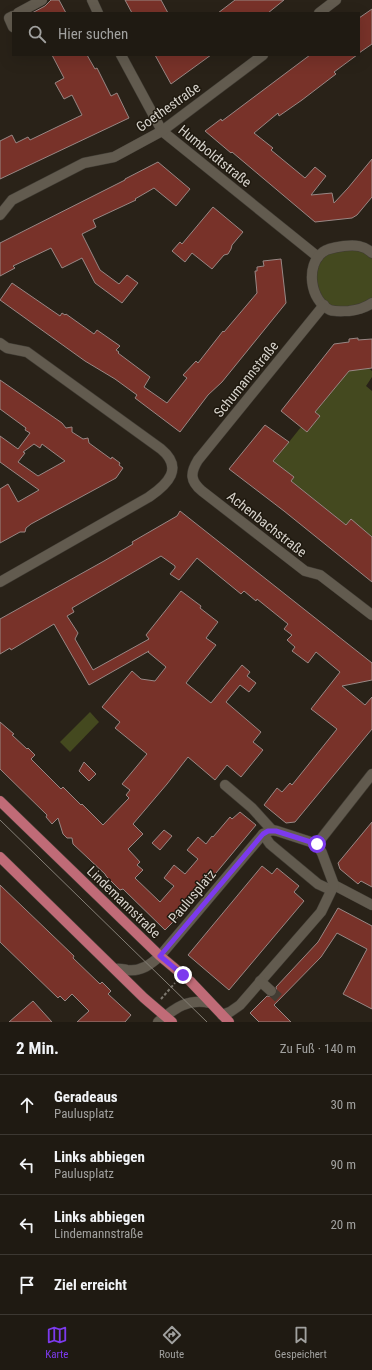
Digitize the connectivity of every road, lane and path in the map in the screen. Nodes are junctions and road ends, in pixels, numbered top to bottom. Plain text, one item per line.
1 (42, 0) edge
2 (92, 0) edge
3 (336, 0) edge
4 (20, 12) edge
5 (98, 12) edge
6 (320, 12) edge
7 (12, 16) edge
8 (12, 25) edge
9 (122, 56) edge
10 (262, 56) edge
11 (162, 132) junction
12 (0, 215) edge
13 (371, 250) edge
14 (318, 257) junction
15 (372, 303) edge
16 (324, 305) junction
17 (0, 343) edge
18 (192, 473) joint
19 (0, 582) edge
20 (372, 616) edge
21 (372, 774) edge
22 (225, 786) dead end
23 (0, 801) edge
24 (268, 832) junction
25 (317, 844) junction
26 (0, 857) edge
27 (332, 887) junction
28 (372, 905) edge
29 (160, 956) junction
30 (115, 969) junction
31 (183, 975) junction
32 (260, 981) junction
33 (272, 991) tunnel mouth
34 (210, 1003) junction
35 (154, 1006) junction
36 (226, 1018) edge
37 (165, 1020) edge

1 - 4 street
2 - 5 street
3 - 6 street
7 - 8 street
9 - 11 street, Humboldtstraße
10 - 11 street, Goethestraße
11 - 12 street, Goethestraße
11 - 14 street, Humboldtstraße
13 - 14 street
14 - 16 street
15 - 16 street
16 - 18 street, Schumannstraße
17 - 19 street
18 - 20 street, Achenbachstraße
21 - 25 street
22 - 24 street
23 - 29 main road, Lindemannstraße
24 - 25 street
24 - 27 street
24 - 29 street, Paulusplatz
25 - 27 street
26 - 30 main road
27 - 28 street
27 - 32 street
29 - 30 street, Paulusplatz
29 - 31 main road, Lindemannstraße
30 - 35 main road
31 - 34 main road, Lindemannstraße
31 - 35 path
32 - 33 street
32 - 36 street
34 - 36 main road, Lindemannstraße
34 - 37 street
35 - 37 main road

